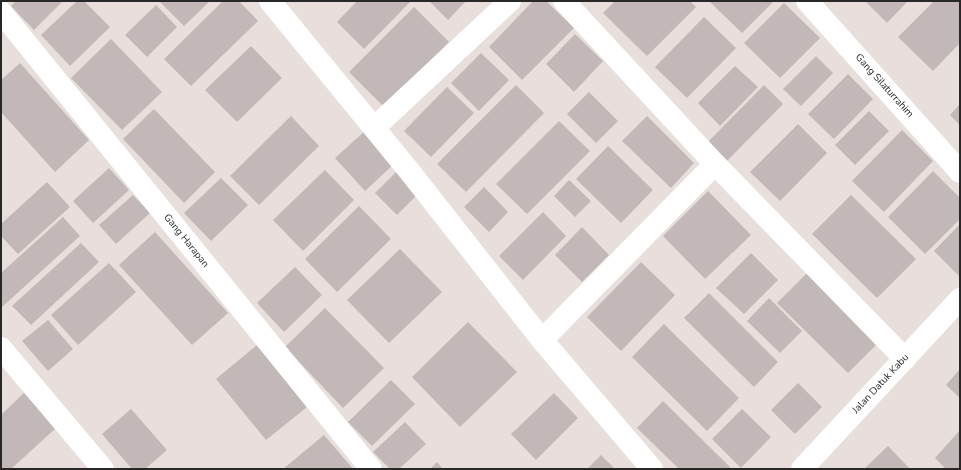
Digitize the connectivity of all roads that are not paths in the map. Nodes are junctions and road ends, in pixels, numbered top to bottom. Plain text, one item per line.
1 (270, 1) edge
2 (510, 1) edge
3 (564, 1) edge
4 (807, 1) edge
5 (1, 12) edge
6 (374, 128) junction
7 (715, 164) junction
8 (960, 172) edge
9 (960, 299) edge
10 (542, 340) junction
11 (1, 348) edge
12 (905, 359) junction
13 (103, 469) edge
14 (371, 469) edge
15 (652, 469) edge
16 (802, 469) edge

1 - 6 street
2 - 6 street
3 - 7 street
4 - 8 street, Gang Silaturrahim
5 - 14 street, Gang Harapan
6 - 10 street
7 - 10 street
7 - 12 street
9 - 12 street, Jalan Datuk Kabu
10 - 15 street
11 - 13 street
12 - 16 street, Jalan Datuk Kabu

